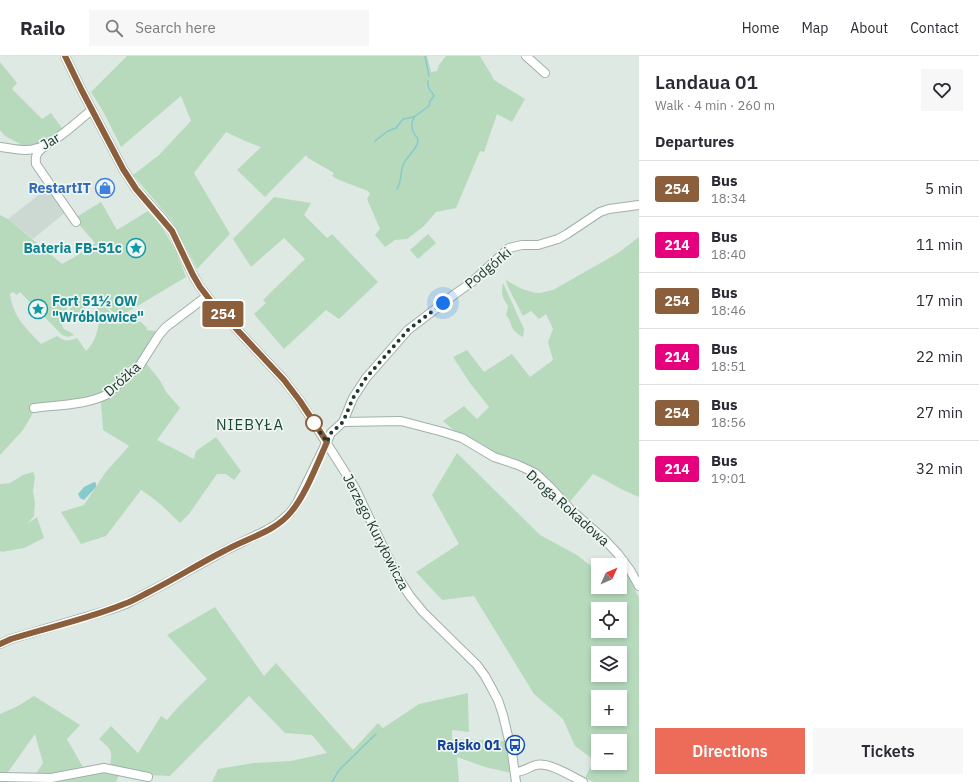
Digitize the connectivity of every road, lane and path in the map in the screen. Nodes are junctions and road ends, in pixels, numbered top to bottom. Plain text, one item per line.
1 (65, 56) edge
2 (526, 56) edge
3 (545, 73) dead end
4 (92, 110) junction
5 (46, 145) junction
6 (0, 148) edge
7 (639, 205) edge
8 (76, 222) dead end
9 (207, 296) junction
10 (34, 408) dead end
11 (343, 422) junction
12 (327, 442) junction
13 (639, 586) edge
14 (0, 644) edge
15 (515, 772) junction
16 (0, 777) edge
17 (148, 777) dead end
18 (516, 782) edge
19 (583, 782) edge

1 - 4 street, Jerzego Kuryłowicza
2 - 3 street
4 - 5 street, Jar
4 - 9 street, Jerzego Kuryłowicza
5 - 6 street, Jar
5 - 8 street
7 - 11 street, Podgórki
9 - 10 street, Dróżka
9 - 12 street, Jerzego Kuryłowicza
11 - 12 street, Podgórki
11 - 13 street, Droga Rokadowa
12 - 14 street, Podgórki
12 - 15 street, Jerzego Kuryłowicza
15 - 18 street, Jerzego Kuryłowicza
15 - 19 street
16 - 17 street

